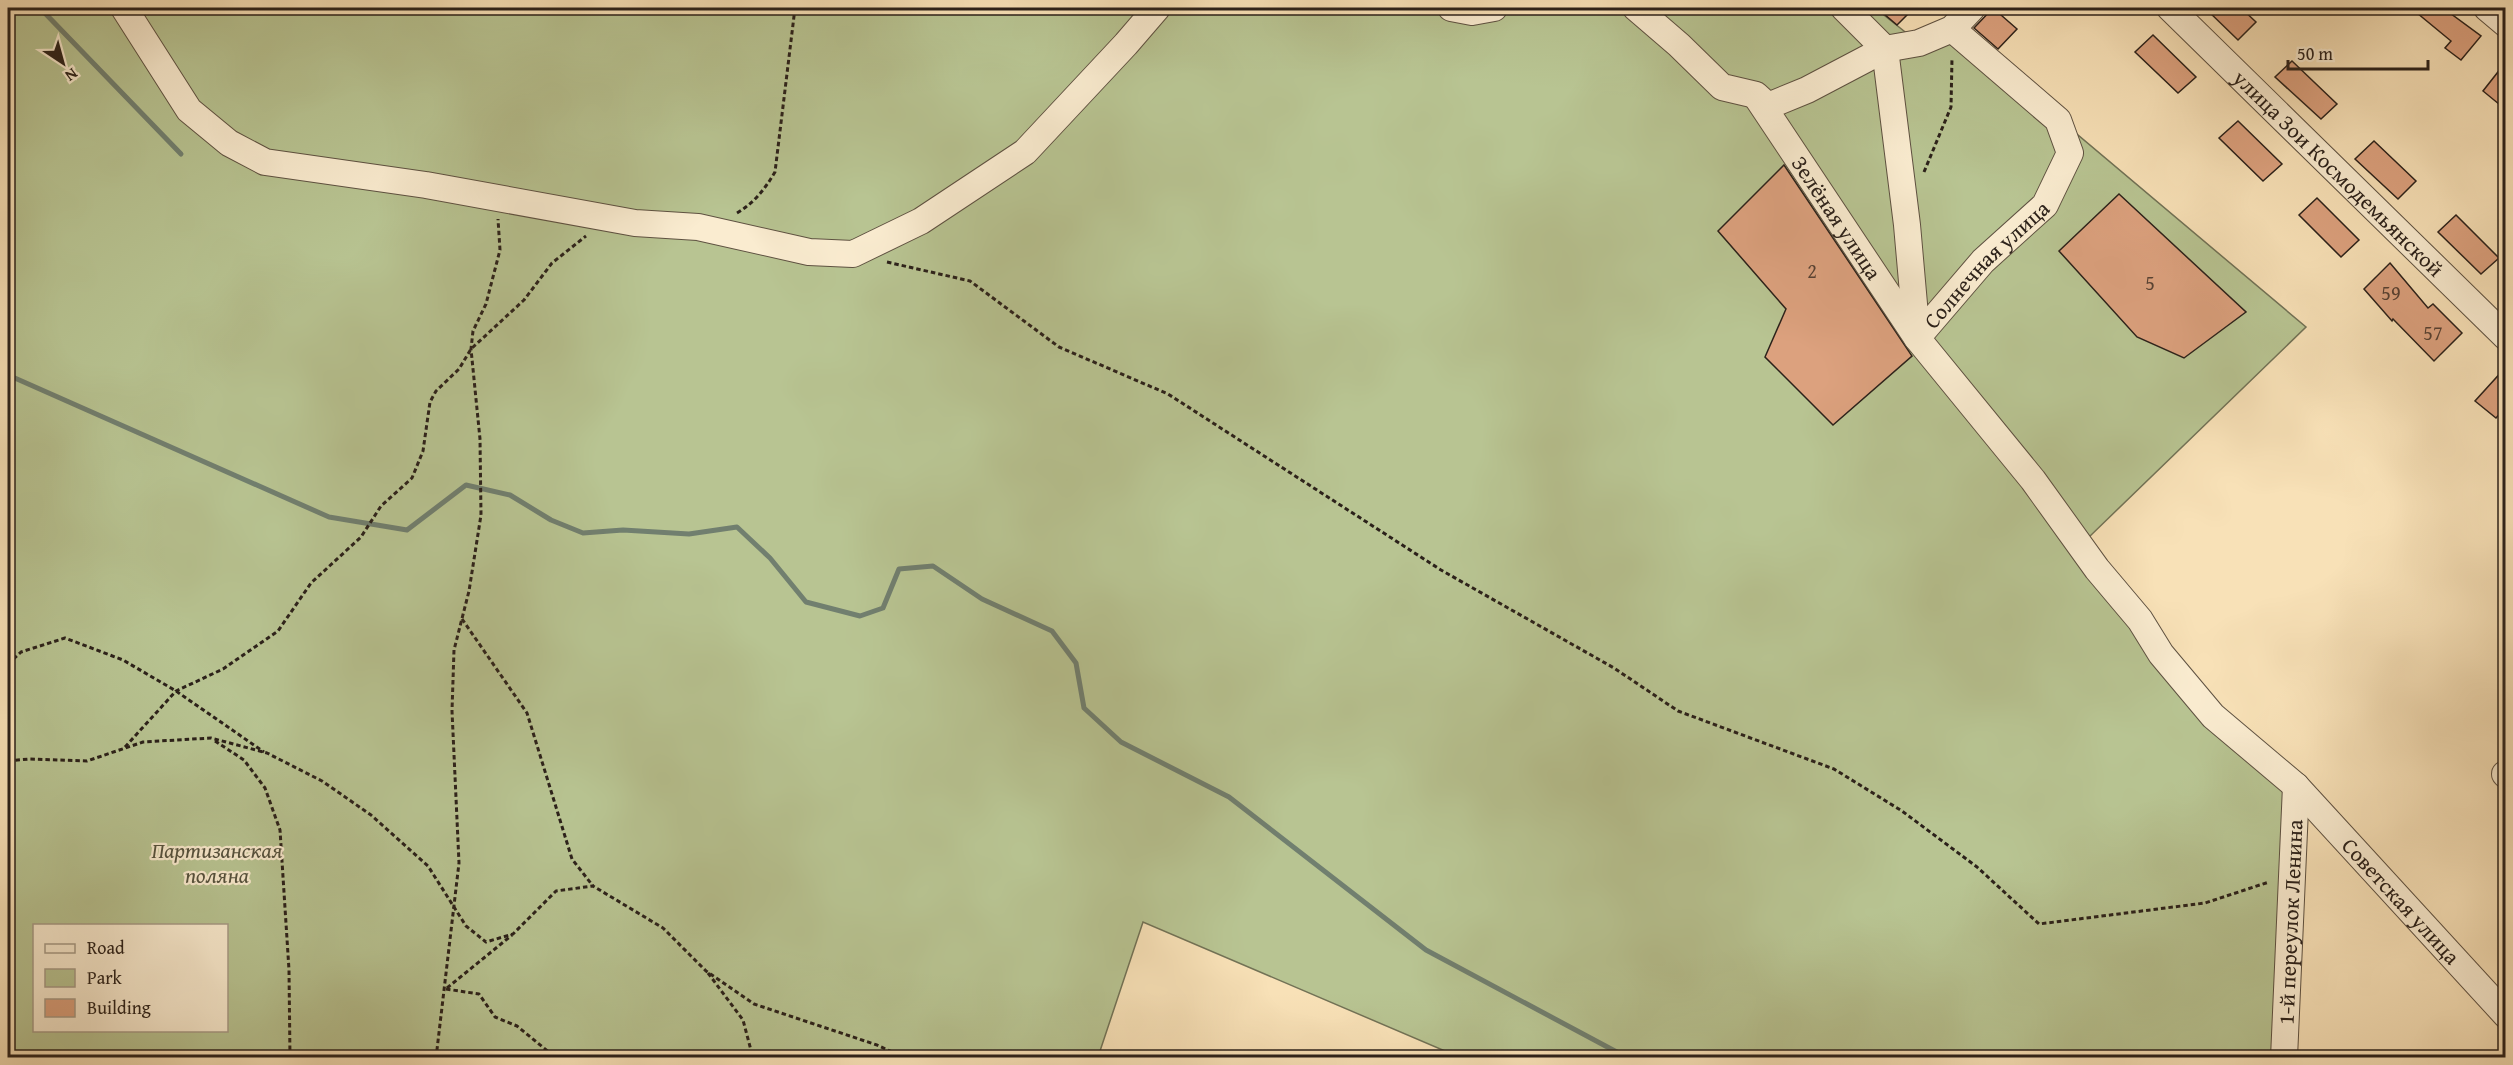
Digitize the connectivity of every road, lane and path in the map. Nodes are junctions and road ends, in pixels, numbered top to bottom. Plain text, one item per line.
1 (124, 8) edge
2 (795, 8) edge
3 (1157, 8) edge
4 (1451, 8) edge
5 (1494, 8) edge
6 (1636, 8) edge
7 (1844, 8) edge
8 (1972, 8) edge
9 (2170, 8) edge
10 (2487, 8) edge
11 (2505, 24) edge
12 (1952, 29) junction
13 (1885, 49) junction
14 (1756, 95) junction
15 (1921, 178) dead end
16 (497, 199) junction
17 (731, 217) dead end
18 (595, 234) dead end
19 (853, 254) junction
20 (1917, 338) junction
21 (2505, 338) edge
22 (471, 349) junction
23 (462, 620) junction
24 (8, 664) edge
25 (176, 691) junction
26 (211, 738) junction
27 (124, 748) junction
28 (267, 753) junction
29 (8, 761) edge
30 (2296, 786) junction
31 (2292, 875) junction
32 (593, 886) junction
33 (455, 908) junction
34 (513, 934) junction
35 (706, 971) junction
36 (446, 989) junction
37 (2505, 1016) edge
38 (290, 1058) edge
39 (436, 1058) edge
40 (556, 1058) edge
41 (753, 1058) edge
42 (905, 1058) edge
43 (2284, 1058) edge

1 - 16 street
2 - 17 path
3 - 19 street
4 - 5 street
6 - 14 street
7 - 13 street
8 - 12 street
9 - 21 street, улица Зои Космодемьянской
10 - 11 street
12 - 13 street
12 - 15 path
12 - 20 street, Солнечная улица
13 - 14 street
13 - 20 street
14 - 20 street, Зелёная улица
16 - 19 street
16 - 22 path
18 - 22 path
19 - 31 path
20 - 30 street, Зелёная улица
22 - 23 path
22 - 25 path
23 - 32 path
23 - 33 path
24 - 25 path
25 - 27 path
25 - 28 path
26 - 27 path
26 - 28 path
26 - 38 path
27 - 29 path
28 - 33 path
30 - 31 street, 1-й переулок Ленина
30 - 37 street, Советская улица
31 - 43 street, 1-й переулок Ленина
32 - 34 path
32 - 35 path
33 - 34 path
33 - 36 path
34 - 36 path
35 - 41 path
35 - 42 path
36 - 39 path
36 - 40 path

